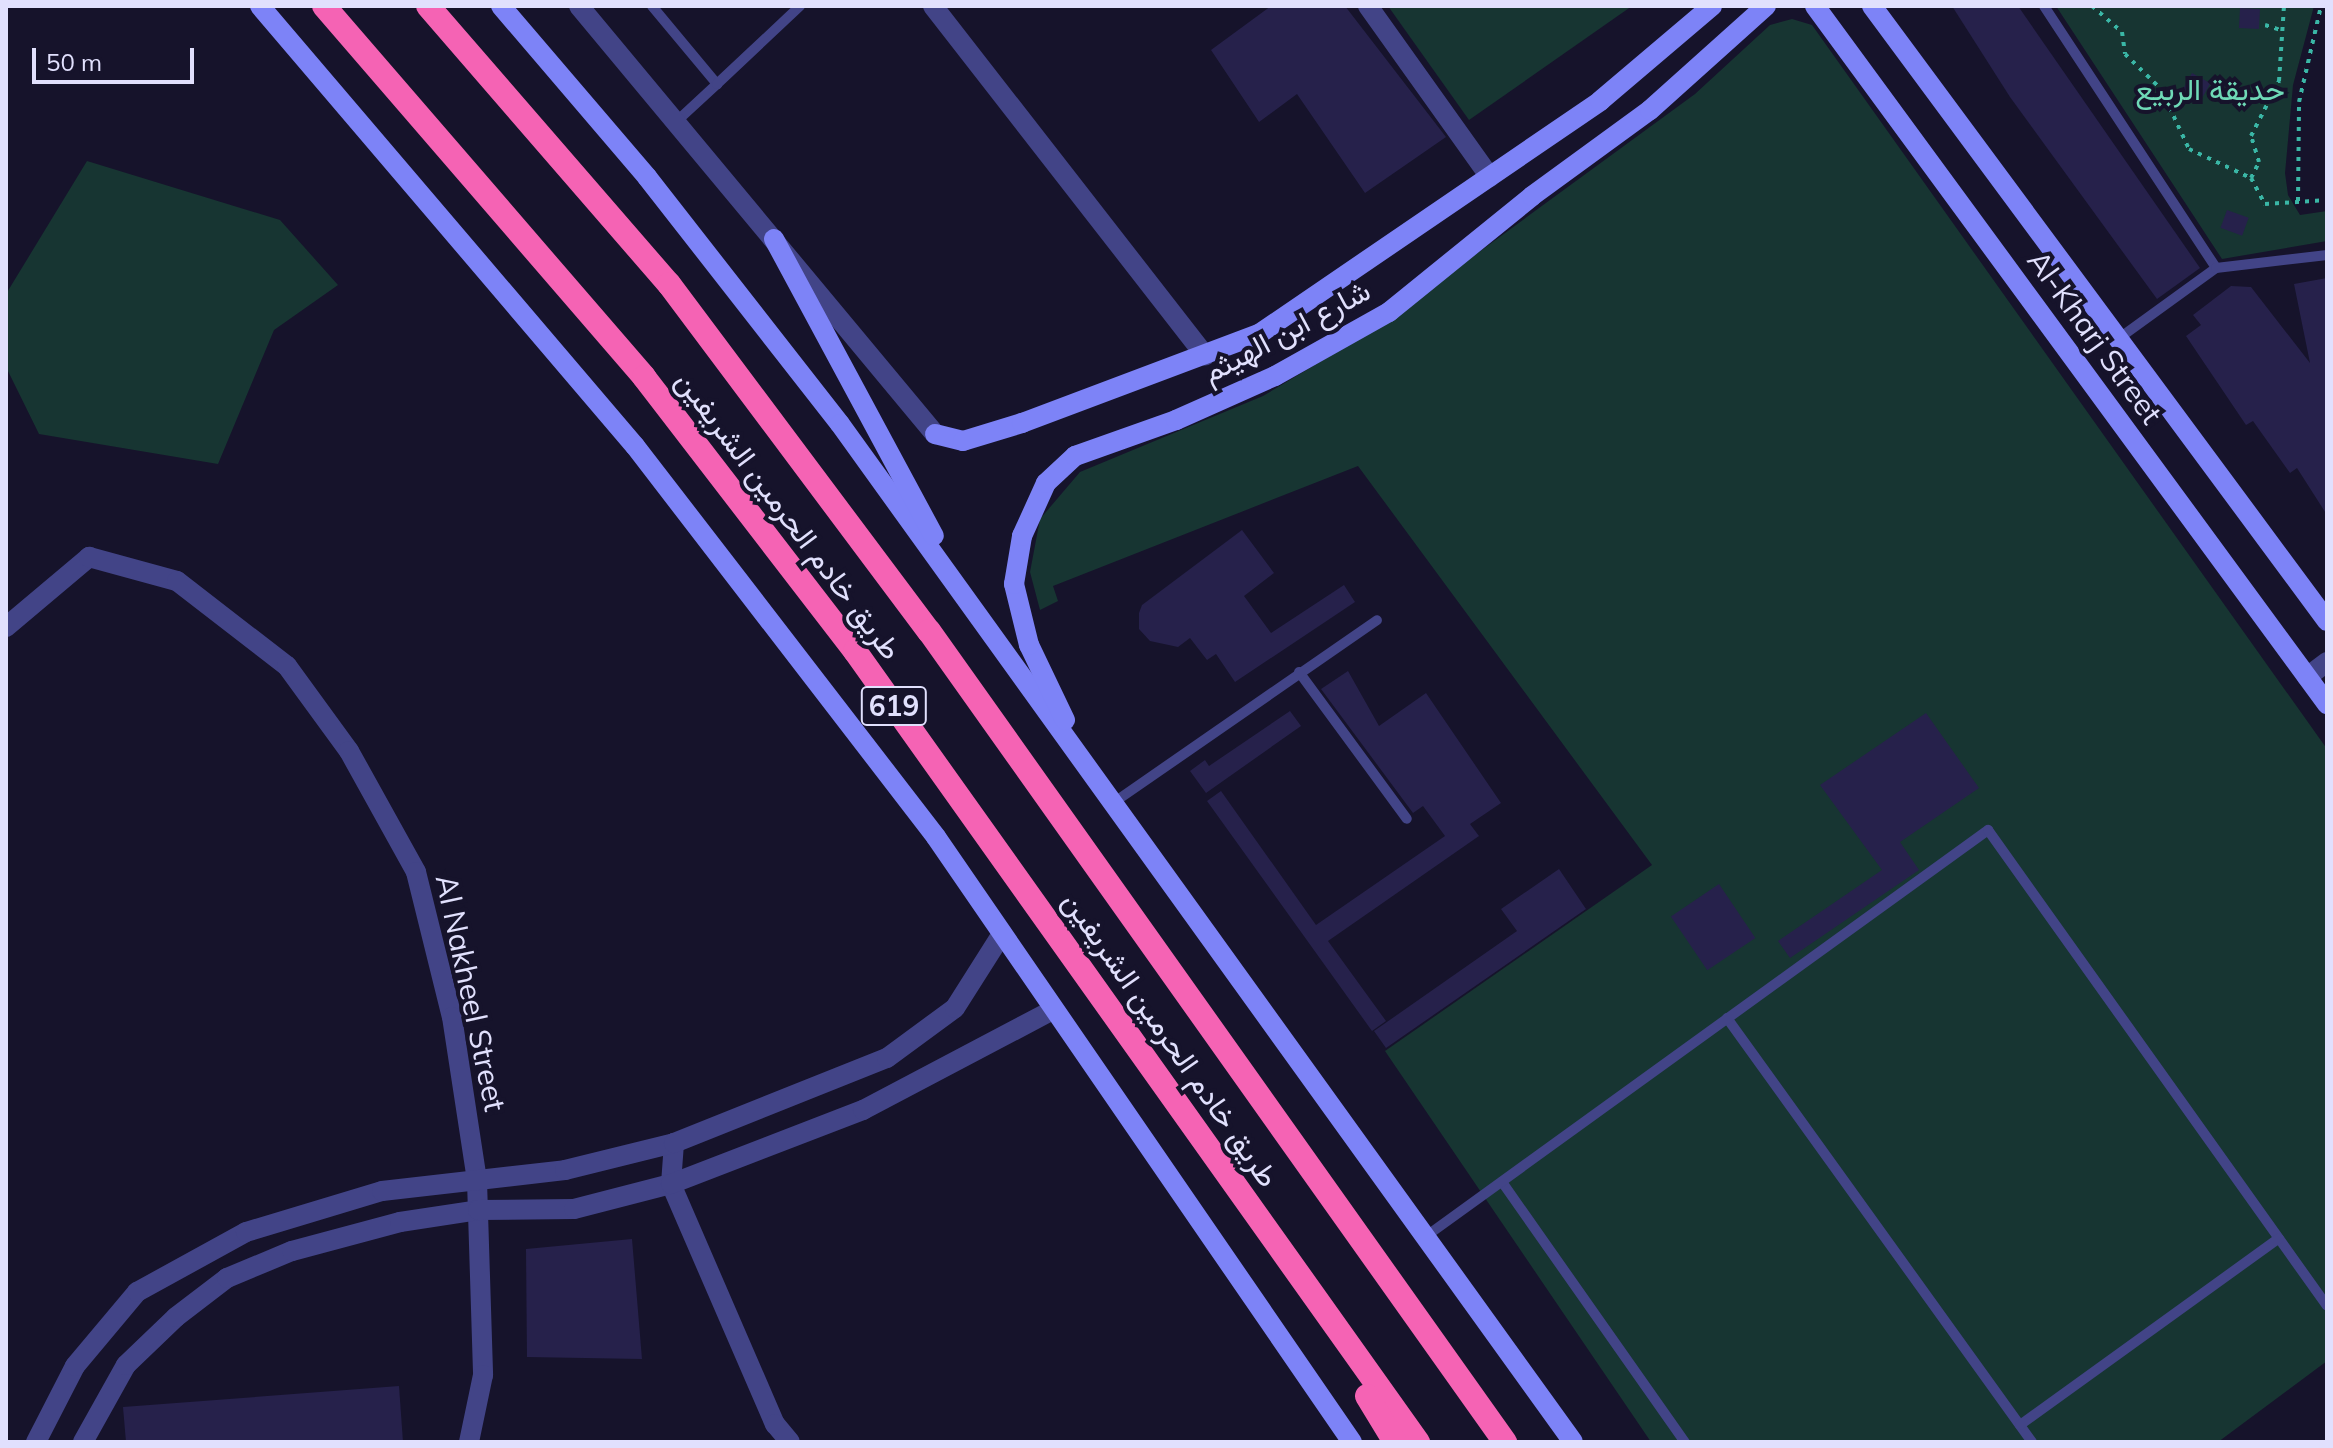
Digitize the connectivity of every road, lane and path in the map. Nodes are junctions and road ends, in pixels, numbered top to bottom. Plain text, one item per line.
1 (260, 6) edge
2 (324, 6) edge
3 (428, 6) edge
4 (501, 6) edge
5 (652, 6) edge
6 (800, 6) edge
7 (933, 6) edge
8 (1368, 6) edge
9 (1712, 6) edge
10 (1766, 6) edge
11 (1815, 6) edge
12 (1872, 6) edge
13 (2044, 6) edge
14 (2092, 6) edge
15 (2284, 6) edge
16 (2321, 6) edge
17 (582, 7) edge
18 (2265, 25) dead end
19 (2280, 30) junction
20 (717, 84) junction
21 (677, 121) junction
22 (1490, 177) junction
23 (2251, 178) junction
24 (2327, 200) edge
25 (2298, 202) junction
26 (774, 239) junction
27 (2327, 255) edge
28 (2216, 268) junction
29 (2118, 339) junction
30 (1205, 356) junction
31 (935, 434) joint
32 (974, 610) junction
33 (1377, 620) dead end
34 (2327, 621) edge
35 (6, 627) edge
36 (2327, 662) edge
37 (1299, 672) junction
38 (2307, 677) junction
39 (2327, 704) edge
40 (1085, 764) junction
41 (1113, 803) junction
42 (1407, 819) dead end
43 (1002, 934) junction
44 (1053, 1010) junction
45 (1727, 1018) junction
46 (674, 1143) junction
47 (477, 1181) junction
48 (1502, 1182) junction
49 (671, 1184) junction
50 (1244, 1197) junction
51 (478, 1210) junction
52 (1425, 1237) junction
53 (2279, 1238) junction
54 (2327, 1306) edge
55 (2020, 1425) junction
56 (36, 1442) edge
57 (83, 1442) edge
58 (469, 1442) edge
59 (790, 1442) edge
60 (1352, 1442) edge
61 (1395, 1442) edge
62 (1418, 1442) edge
63 (1505, 1442) edge
64 (1573, 1442) edge
65 (1685, 1442) edge
66 (2032, 1442) edge

1 - 43 main road
2 - 50 highway, طريق خادم الحرمين الشريفين / 619
3 - 63 highway, طريق خادم الحرمين الشريفين / 619
4 - 32 main road
5 - 20 lane
6 - 20 lane
7 - 30 street
8 - 22 street
9 - 22 main road, شارع ابن الهيثم
10 - 40 main road, شارع ابن الهيثم
11 - 38 main road, Al-Kharj Street
12 - 29 main road, Al-Kharj Street
13 - 28 lane
14 - 23 path
15 - 19 path
16 - 25 path
17 - 21 street
18 - 19 path
19 - 23 path
20 - 21 lane
21 - 26 street
22 - 30 main road, شارع ابن الهيثم
23 - 25 path
24 - 25 path
26 - 31 street
26 - 32 main road
27 - 28 lane
28 - 29 lane
29 - 34 main road, Al-Kharj Street
30 - 31 main road, شارع ابن الهيثم
32 - 40 main road
33 - 37 lane
35 - 47 street, Al Nakheel Street
36 - 38 street
37 - 41 lane
37 - 42 lane
38 - 39 main road, Al-Kharj Street
40 - 41 main road
41 - 52 main road
43 - 44 main road
43 - 46 street
44 - 49 street
44 - 60 main road
45 - 48 lane
45 - 53 lane
45 - 55 lane
46 - 47 street
46 - 49 street
47 - 51 street
47 - 56 street
48 - 52 lane
48 - 65 lane
49 - 51 street
49 - 59 street
50 - 61 highway
50 - 62 highway, طريق خادم الحرمين الشريفين / 619
51 - 57 street
51 - 58 street
52 - 64 main road
53 - 54 lane
53 - 55 lane
55 - 66 lane

